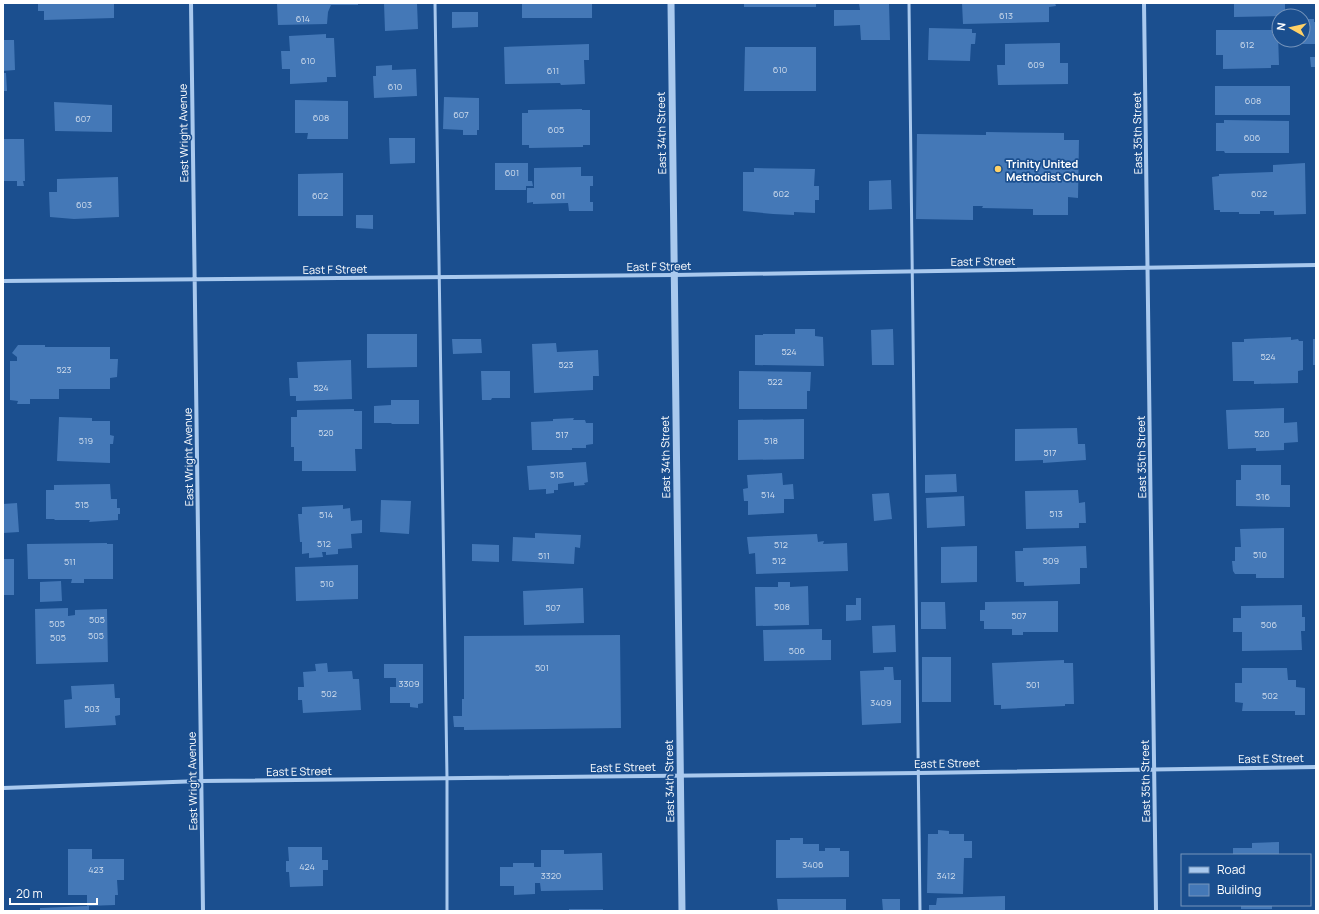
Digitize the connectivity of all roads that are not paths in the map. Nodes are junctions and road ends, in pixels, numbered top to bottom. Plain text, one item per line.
1 (191, 3) edge
2 (435, 3) edge
3 (671, 3) edge
4 (909, 3) edge
5 (1144, 3) edge
6 (1316, 265) edge
7 (1148, 267) junction
8 (913, 271) junction
9 (674, 275) junction
10 (439, 277) junction
11 (194, 280) junction
12 (3, 281) edge
13 (1316, 767) edge
14 (1154, 769) junction
15 (919, 773) junction
16 (680, 776) junction
17 (447, 778) junction
18 (201, 781) junction
19 (3, 788) edge
20 (202, 911) edge
21 (447, 911) edge
22 (682, 911) edge
23 (920, 911) edge
24 (1156, 911) edge

1 - 11 street, East Wright Avenue
2 - 10 lane
3 - 9 street, East 34th Street
4 - 8 lane
5 - 7 street, East 35th Street
6 - 7 street, East F Street
7 - 8 street, East F Street
7 - 14 street, East 35th Street
8 - 9 street, East F Street
8 - 15 lane
9 - 10 street, East F Street
9 - 16 street, East 34th Street
10 - 11 street, East F Street
10 - 17 lane
11 - 12 street, East F Street
11 - 18 street, East Wright Avenue
13 - 14 street, East E Street
14 - 15 street, East E Street
14 - 24 street, East 35th Street
15 - 16 street, East E Street
15 - 23 lane
16 - 17 street, East E Street
16 - 22 street, East 34th Street
17 - 18 street, East E Street
17 - 21 lane
18 - 19 street, East E Street
18 - 20 street, East Wright Avenue

